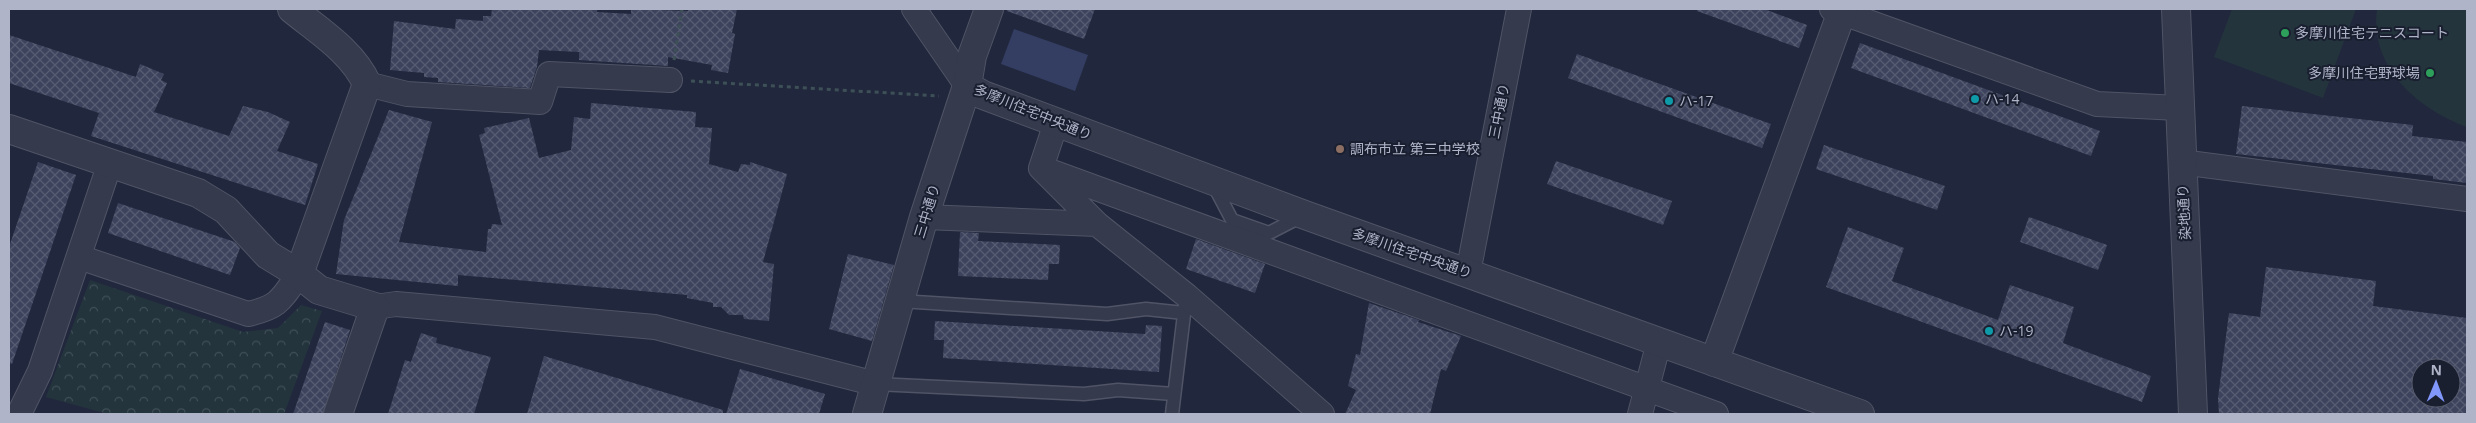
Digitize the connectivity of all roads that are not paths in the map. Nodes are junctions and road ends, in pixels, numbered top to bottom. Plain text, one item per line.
1 (292, 9) edge
2 (914, 9) edge
3 (989, 9) edge
4 (1519, 9) edge
5 (2176, 9) edge
6 (1839, 10) edge
7 (670, 80) road end
8 (367, 84) junction
9 (965, 92) junction
10 (2179, 108) junction
11 (1056, 123) junction
12 (9, 129) edge
13 (2181, 162) junction
14 (110, 163) junction
15 (1041, 168) junction
16 (2467, 199) edge
17 (924, 216) junction
18 (1097, 224) junction
19 (79, 257) junction
20 (1468, 272) junction
21 (299, 274) junction
22 (900, 301) junction
23 (1186, 305) junction
24 (375, 307) junction
25 (1659, 342) junction
26 (1714, 362) junction
27 (876, 384) junction
28 (1647, 389) junction
29 (1174, 394) junction
30 (19, 414) edge
31 (338, 414) edge
32 (867, 414) edge
33 (1172, 414) edge
34 (1322, 414) edge
35 (1640, 414) edge
36 (1716, 414) edge
37 (1860, 414) edge
38 (2193, 414) edge

1 - 8 street
2 - 9 street
3 - 9 street, 三中通り
4 - 20 street, 三中通り
5 - 10 street, 染地通り
6 - 10 street
6 - 26 street
7 - 8 street
8 - 21 street
9 - 11 street, 多摩川住宅中央通り
9 - 17 street, 三中通り
10 - 13 street, 染地通り
11 - 15 street
11 - 20 street, 多摩川住宅中央通り
12 - 14 street
13 - 16 street
13 - 38 street, 染地通り
14 - 19 street
14 - 21 street
15 - 18 street
15 - 28 street
17 - 18 street
17 - 22 street, 三中通り
18 - 23 street
19 - 21 street
19 - 30 street
20 - 25 street, 多摩川住宅中央通り
21 - 24 street
22 - 23 lane
22 - 27 street, 三中通り
23 - 29 lane
23 - 34 street
24 - 27 street
24 - 31 street
25 - 26 street, 多摩川住宅中央通り
25 - 28 street
26 - 37 street, 多摩川住宅中央通り
27 - 29 lane
27 - 32 street, 三中通り
28 - 35 street
28 - 36 street
29 - 33 lane

